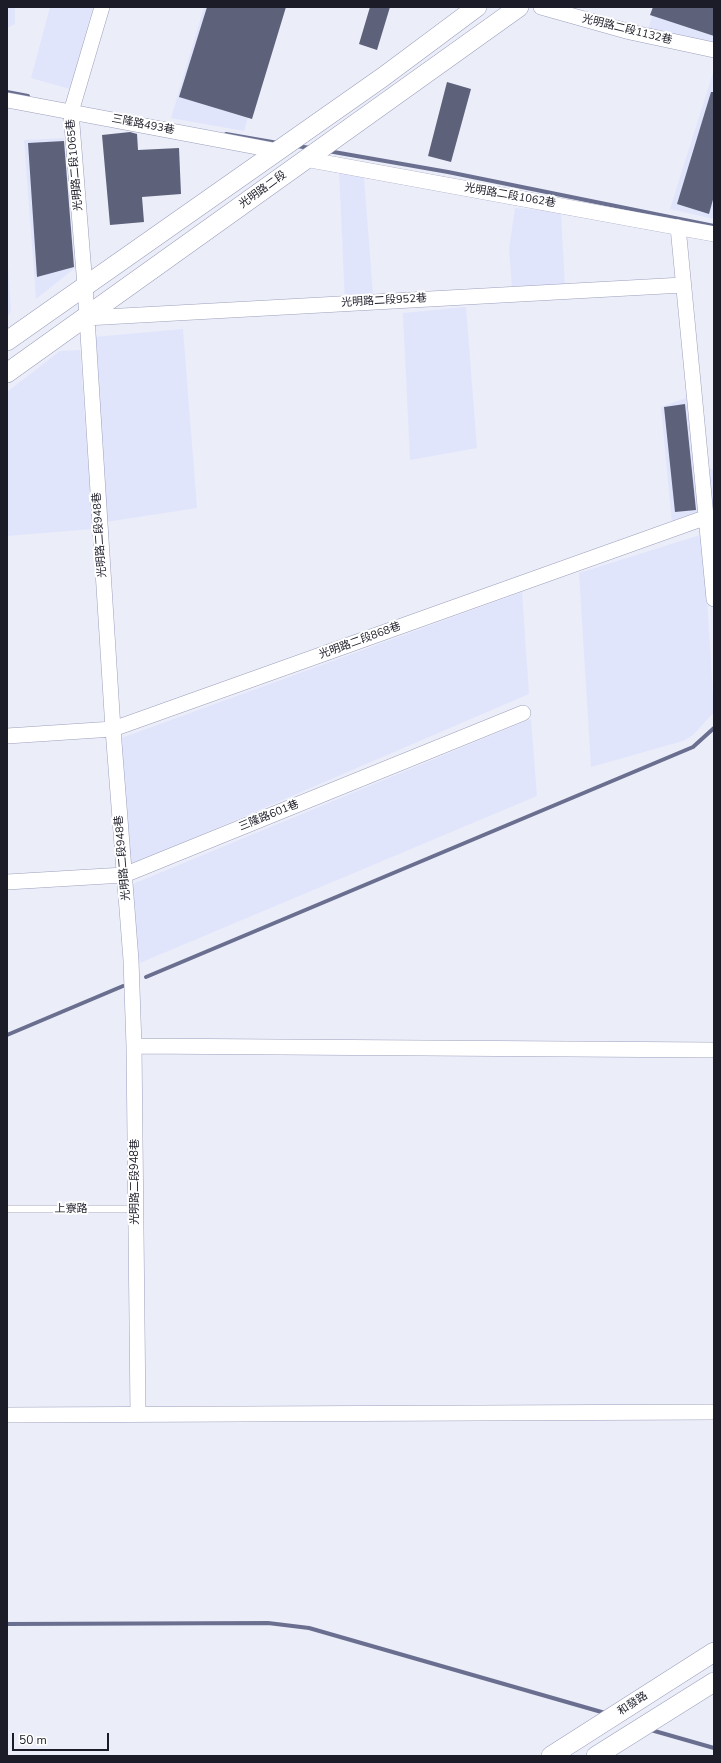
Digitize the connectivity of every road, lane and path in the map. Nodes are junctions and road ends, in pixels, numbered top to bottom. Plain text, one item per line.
1 (102, 7) edge
2 (477, 7) edge
3 (519, 7) edge
4 (541, 7) edge
5 (714, 50) edge
6 (7, 100) edge
7 (72, 107) junction
8 (278, 151) junction
9 (305, 159) junction
10 (678, 227) junction
11 (714, 234) edge
12 (682, 285) junction
13 (85, 302) junction
14 (12, 334) edge
15 (7, 372) edge
16 (707, 516) junction
17 (714, 599) edge
18 (523, 713) dead end
19 (113, 729) junction
20 (7, 736) edge
21 (124, 875) junction
22 (7, 882) edge
23 (134, 1046) junction
24 (714, 1050) edge
25 (7, 1209) edge
26 (135, 1209) junction
27 (714, 1412) edge
28 (138, 1414) junction
29 (7, 1415) edge
30 (714, 1652) edge
31 (714, 1682) edge
32 (551, 1756) edge
33 (596, 1756) edge

1 - 7 street, 光明路二段1065巷
2 - 8 street, 光明路二段
3 - 9 street, 光明路二段
4 - 5 street, 光明路二段1132巷
6 - 7 street, 三隆路493巷
7 - 8 street, 三隆路493巷
7 - 13 street, 光明路二段1065巷
8 - 13 street, 光明路二段
9 - 10 street, 光明路二段1062巷
9 - 13 street, 光明路二段
10 - 11 street, 光明路二段1062巷
10 - 12 street
12 - 13 street, 光明路二段952巷
12 - 16 street
13 - 14 street, 光明路二段
13 - 15 street, 光明路二段
13 - 19 street, 光明路二段948巷
16 - 17 street
16 - 19 street, 光明路二段868巷
18 - 21 street, 三隆路601巷
19 - 20 street, 光明路二段868巷
19 - 21 street, 光明路二段948巷
21 - 22 street, 三隆路601巷
21 - 23 street, 光明路二段948巷
23 - 24 street
23 - 26 street, 光明路二段948巷
25 - 26 lane, 上寮路
26 - 28 street, 光明路二段948巷
27 - 28 street
28 - 29 street
30 - 32 street, 和發路
31 - 33 street

